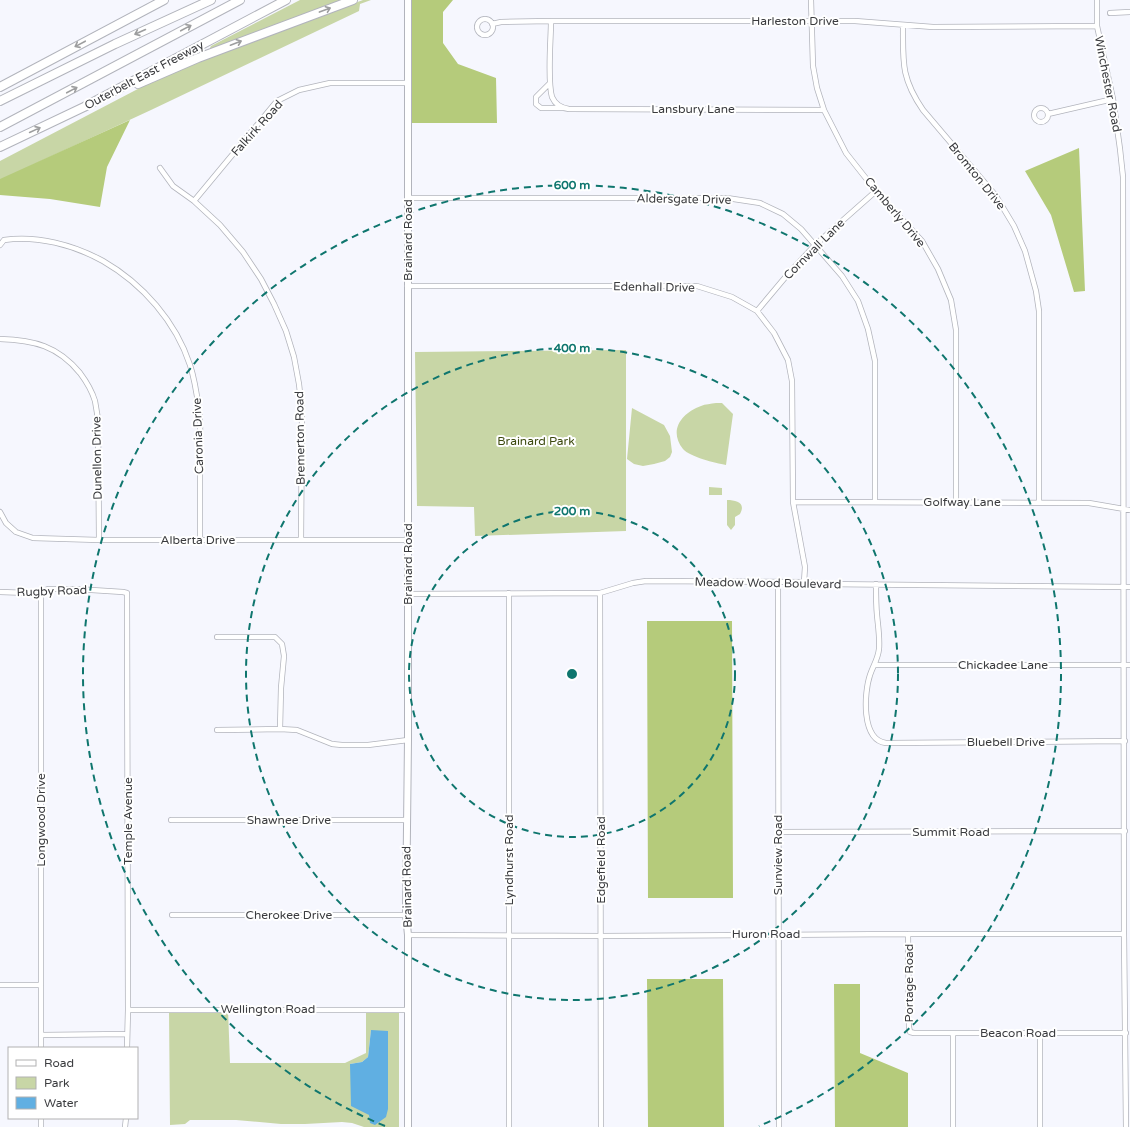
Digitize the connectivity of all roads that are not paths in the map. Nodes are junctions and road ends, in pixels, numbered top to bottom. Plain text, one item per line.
1 (154, 0) edge
2 (164, 0) edge
3 (211, 0) edge
4 (240, 0) edge
5 (286, 0) edge
6 (352, 0) edge
7 (408, 0) edge
8 (811, 0) edge
9 (1097, 0) edge
10 (1130, 12) edge
11 (1110, 13) dead end
12 (551, 21) junction
13 (811, 21) junction
14 (492, 24) dead end
15 (903, 26) junction
16 (1097, 26) junction
17 (98, 35) junction
18 (115, 44) junction
19 (408, 83) junction
20 (550, 83) junction
21 (0, 87) edge
22 (1113, 98) junction
23 (0, 101) edge
24 (556, 103) junction
25 (0, 105) edge
26 (84, 107) junction
27 (553, 108) junction
28 (562, 108) junction
29 (824, 110) junction
30 (1048, 114) dead end
31 (0, 128) edge
32 (0, 147) edge
33 (160, 168) dead end
34 (876, 191) junction
35 (408, 198) junction
36 (194, 201) junction
37 (0, 245) edge
38 (815, 245) junction
39 (407, 286) junction
40 (757, 311) junction
41 (0, 339) edge
42 (793, 502) junction
43 (875, 502) junction
44 (956, 502) junction
45 (1039, 502) junction
46 (1123, 509) junction
47 (1130, 510) edge
48 (0, 512) edge
49 (99, 540) junction
50 (200, 540) junction
51 (301, 540) junction
52 (408, 540) junction
53 (778, 582) junction
54 (804, 582) junction
55 (876, 584) junction
56 (1124, 586) junction
57 (1130, 587) edge
58 (0, 592) edge
59 (41, 592) junction
60 (127, 593) joint
61 (509, 593) junction
62 (600, 593) junction
63 (408, 594) junction
64 (217, 637) dead end
65 (1124, 664) junction
66 (875, 665) junction
67 (1130, 665) edge
68 (280, 729) junction
69 (217, 730) dead end
70 (408, 740) junction
71 (1125, 741) junction
72 (171, 820) dead end
73 (406, 820) junction
74 (1125, 831) junction
75 (778, 832) junction
76 (172, 914) dead end
77 (406, 915) junction
78 (778, 934) junction
79 (908, 934) junction
80 (1124, 934) junction
81 (408, 935) junction
82 (509, 935) junction
83 (601, 936) junction
84 (0, 985) edge
85 (41, 985) junction
86 (128, 1010) junction
87 (408, 1010) junction
88 (910, 1032) joint
89 (953, 1033) junction
90 (1040, 1033) junction
91 (1126, 1033) junction
92 (127, 1034) junction
93 (41, 1035) junction
94 (41, 1047) edge
95 (127, 1047) edge
96 (408, 1127) edge
97 (509, 1127) edge
98 (601, 1127) edge
99 (778, 1127) edge
100 (953, 1127) edge
101 (1040, 1127) edge
102 (1126, 1127) edge

1 - 17 highway
2 - 17 highway
3 -> 18 highway
31 -> 4 highway
5 - 26 highway, Outerbelt East Freeway
26 -> 6 highway
7 - 19 main road, Brainard Road
8 - 13 street, Camberly Drive
9 - 16 street, Winchester Road
10 - 11 street
12 - 13 street, Harleston Drive
12 - 14 street, Harleston Drive
12 - 20 street
13 - 15 street, Harleston Drive
13 - 29 street, Camberly Drive
15 - 16 street, Harleston Drive
15 - 45 street, Bromton Drive
16 - 22 street, Winchester Road
17 -> 21 highway
18 - 23 highway
18 - 25 highway
19 - 35 main road, Brainard Road
19 - 36 street, Falkirk Road
20 - 24 street
20 - 27 street, Lansbury Lane
22 - 30 street
22 - 46 street, Winchester Road
24 - 27 street
24 - 28 street
32 -> 26 highway, Outerbelt East Freeway
27 - 28 street, Lansbury Lane
28 - 29 street, Lansbury Lane
29 - 34 street, Camberly Drive
33 - 36 street, Bremerton Road
34 - 38 street, Cornwall Lane
34 - 44 street, Camberly Drive
35 - 38 street, Aldersgate Drive
35 - 39 main road, Brainard Road
36 - 51 street, Bremerton Road
37 - 50 street, Caronia Drive
38 - 40 street, Cornwall Lane
38 - 43 street, Aldersgate Drive
39 - 40 street, Edenhall Drive
39 - 52 main road, Brainard Road
40 - 42 street, Edenhall Drive
41 - 49 street, Dunellon Drive
42 - 43 street, Golfway Lane
42 - 54 street, Edenhall Drive
43 - 44 street, Golfway Lane
44 - 45 street, Golfway Lane
45 - 46 street, Golfway Lane
46 - 47 street, Golfway Lane
46 - 56 street, Winchester Road
48 - 49 street, Alberta Drive
49 - 50 street, Alberta Drive
50 - 51 street, Alberta Drive
51 - 52 street, Alberta Drive
52 - 63 main road, Brainard Road
53 - 54 street, Meadow Wood Boulevard
53 - 62 street, Meadow Wood Boulevard
53 - 75 street, Sunview Road
54 - 55 street, Meadow Wood Boulevard
55 - 56 street, Meadow Wood Boulevard
55 - 66 street
56 - 57 street, Meadow Wood Boulevard
56 - 65 street, Winchester Road
58 - 59 street, Rugby Road
59 - 60 street, Rugby Road
59 - 85 street, Longwood Drive
60 - 86 street, Temple Avenue
61 - 62 street, Meadow Wood Boulevard
61 - 63 street, Meadow Wood Boulevard
61 - 82 street, Lyndhurst Road
62 - 83 street, Edgefield Road
63 - 70 main road, Brainard Road
64 - 68 street
65 - 66 street, Chickadee Lane
65 - 67 street, Chickadee Lane
65 - 71 street, Winchester Road
66 - 71 street, Bluebell Drive
68 - 69 street
68 - 70 street
70 - 73 main road, Brainard Road
71 - 74 street, Winchester Road
72 - 73 street, Shawnee Drive
73 - 77 main road, Brainard Road
74 - 75 street, Summit Road
74 - 80 street, Winchester Road
75 - 78 street, Sunview Road
76 - 77 street, Cherokee Drive
77 - 81 main road, Brainard Road
78 - 79 street, Huron Road
78 - 83 street, Huron Road
78 - 99 street, Sunview Road
79 - 80 street, Huron Road
79 - 88 street, Portage Road
80 - 91 street, Winchester Road
81 - 82 street, Huron Road
81 - 87 main road, Brainard Road
82 - 83 street, Huron Road
82 - 97 street, Lyndhurst Road
83 - 98 street, Edgefield Road
84 - 85 street
85 - 93 street, Longwood Drive
86 - 87 street, Wellington Road
86 - 92 street, Temple Avenue
87 - 96 main road, Brainard Road
88 - 89 street, Beacon Road
89 - 90 street, Beacon Road
89 - 100 street
90 - 91 street, Beacon Road
90 - 101 street
91 - 102 street, Winchester Road
92 - 93 street
92 - 95 street, Temple Avenue
93 - 94 street, Longwood Drive

